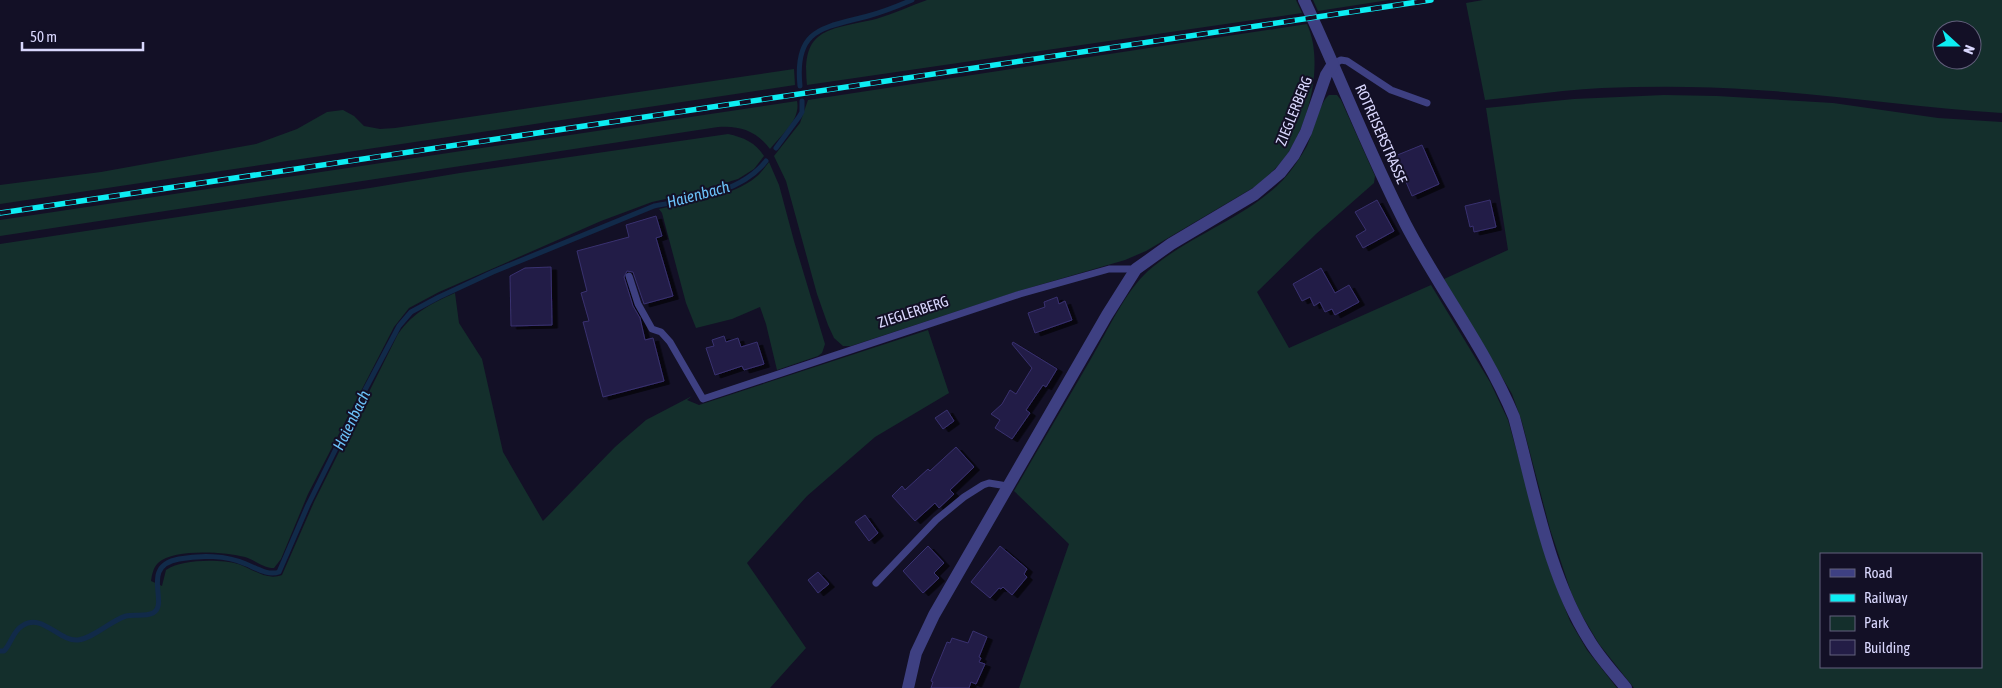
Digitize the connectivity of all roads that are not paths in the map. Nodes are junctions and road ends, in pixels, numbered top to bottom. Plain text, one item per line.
1 (1304, 0) edge
2 (1333, 64) junction
3 (1427, 103) dead end
4 (1136, 269) junction
5 (630, 276) dead end
6 (1007, 486) junction
7 (876, 584) dead end
8 (908, 688) edge
9 (1626, 688) edge

1 - 2 street, ROTREISERSTRASSE
2 - 3 lane
2 - 4 street, ZIEGLERBERG
2 - 9 street, ROTREISERSTRASSE
4 - 5 lane, ZIEGLERBERG
4 - 6 street, ZIEGLERBERG
6 - 7 lane
6 - 8 street, ZIEGLERBERG

